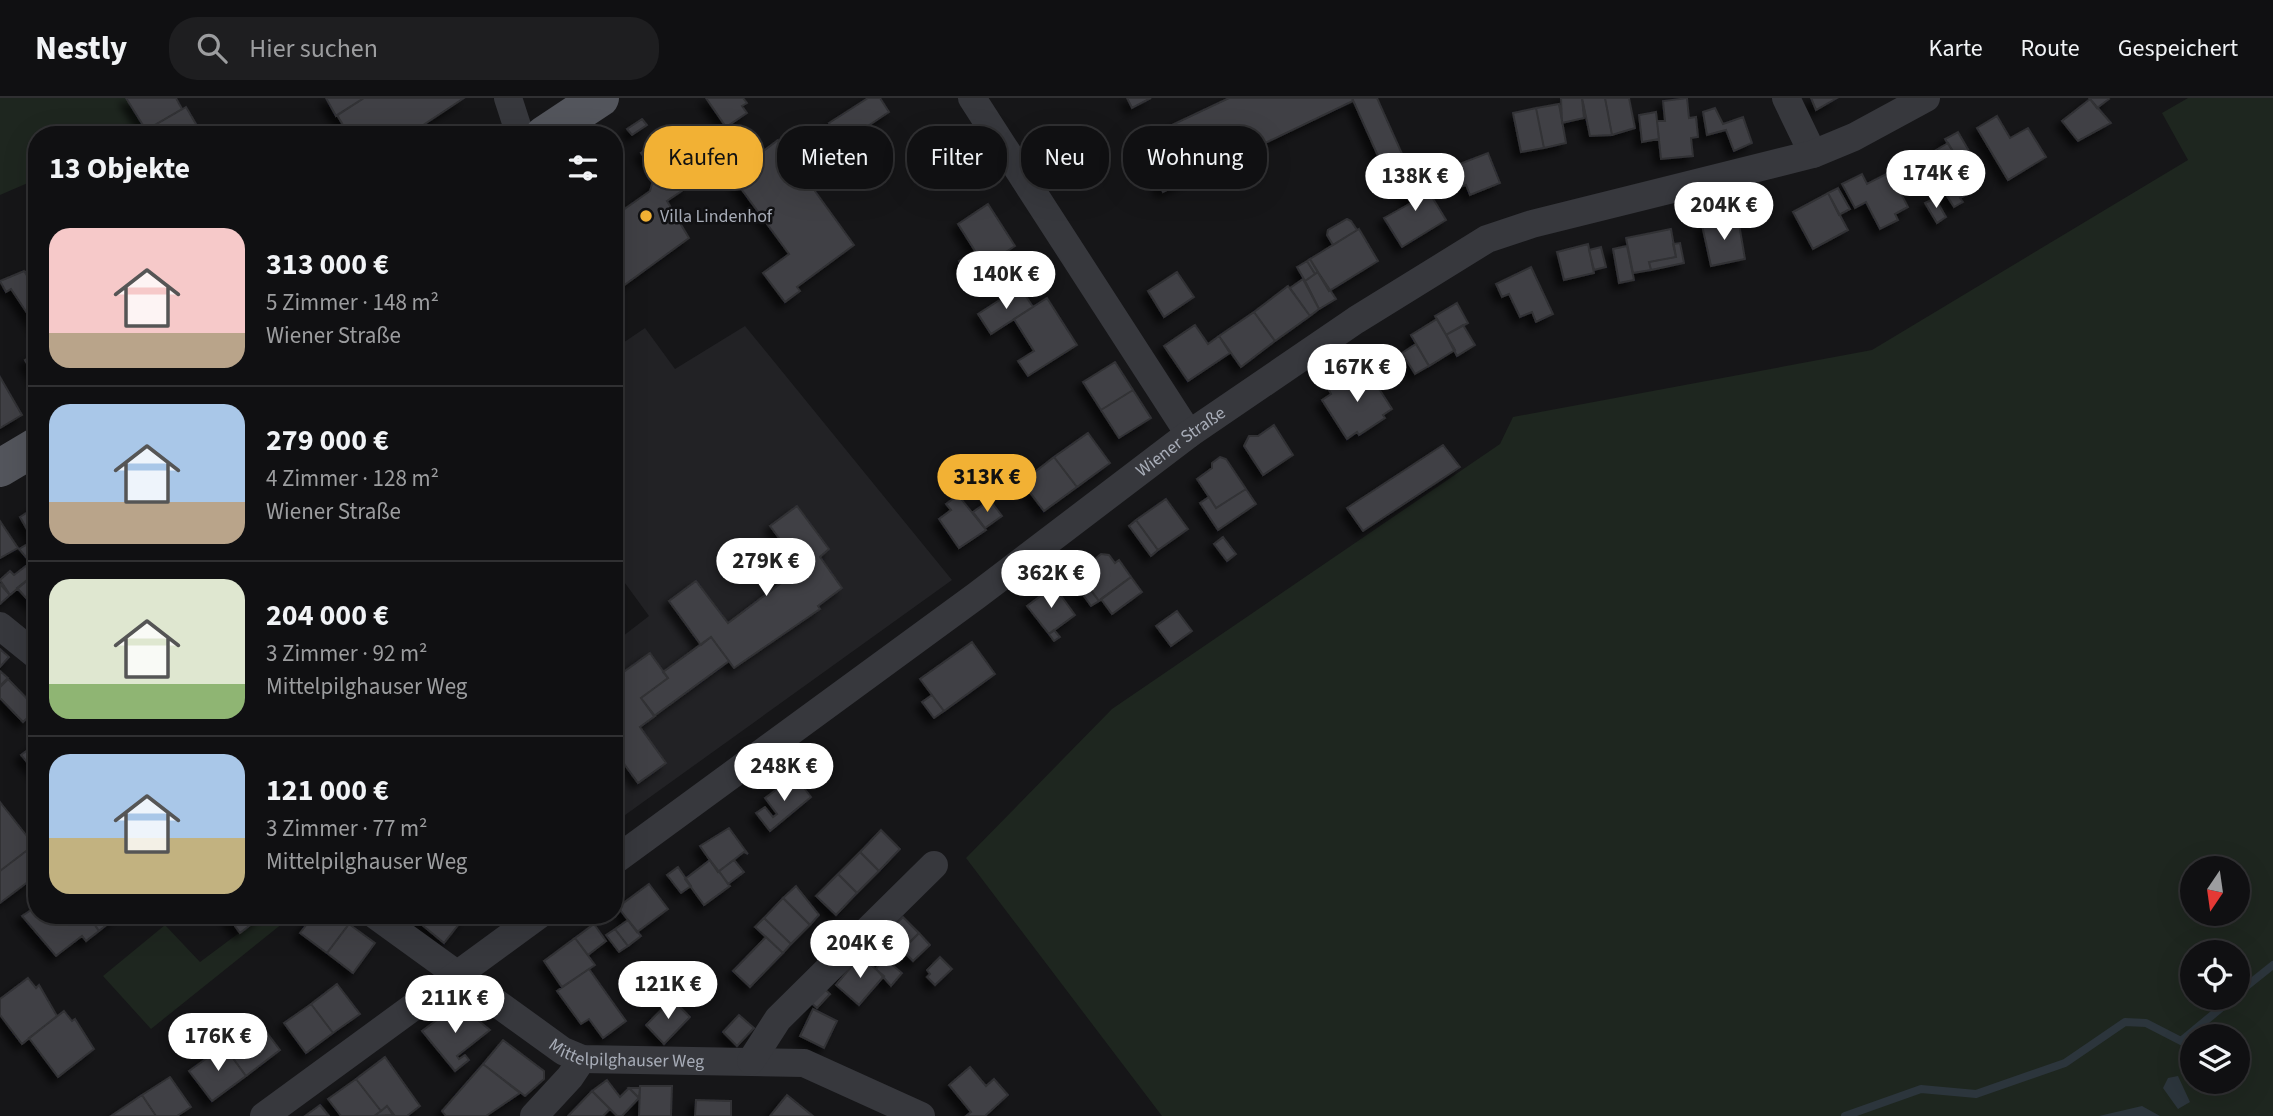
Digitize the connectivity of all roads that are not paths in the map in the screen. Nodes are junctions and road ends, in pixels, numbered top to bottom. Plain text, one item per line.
1 (508, 98) edge
2 (600, 98) edge
3 (972, 98) edge
4 (1786, 98) edge
5 (1926, 98) edge
6 (517, 126) edge
7 (558, 126) edge
8 (1813, 154) junction
9 (1189, 434) junction
10 (28, 451) edge
11 (0, 468) edge
12 (0, 626) edge
13 (28, 649) edge
14 (623, 854) edge
15 (934, 866) dead end
16 (387, 924) edge
17 (527, 924) edge
18 (456, 975) junction
19 (582, 1059) junction
20 (751, 1061) junction
21 (264, 1116) edge
22 (534, 1116) edge
23 (921, 1116) edge

1 - 6 street
2 - 7 main road
3 - 9 street
4 - 8 street
5 - 8 street, Wiener Straße
8 - 9 street, Wiener Straße
9 - 14 street, Wiener Straße
10 - 11 main road
12 - 13 street
15 - 20 street
16 - 18 street, Mittelpilghauser Weg
17 - 18 street
18 - 19 street, Mittelpilghauser Weg
18 - 21 street
19 - 20 street, Mittelpilghauser Weg
19 - 22 street
20 - 23 street, Mittelpilghauser Weg

